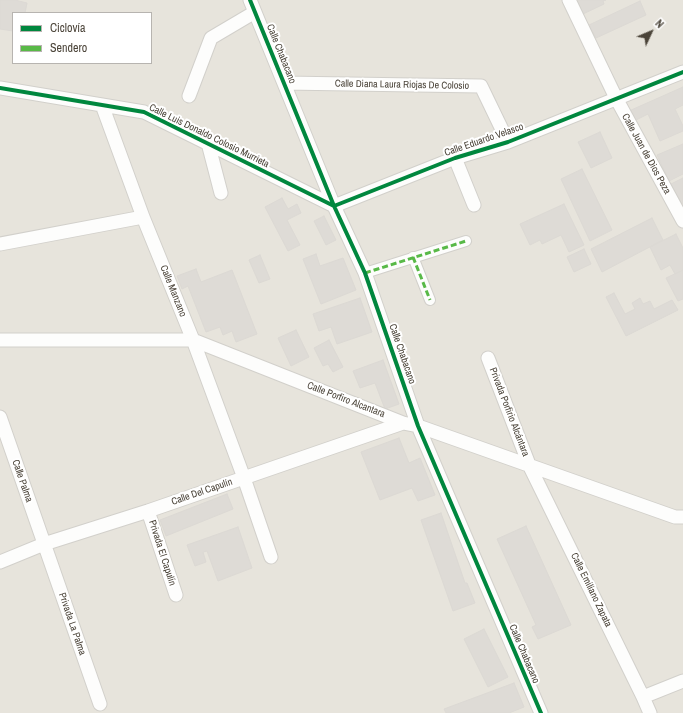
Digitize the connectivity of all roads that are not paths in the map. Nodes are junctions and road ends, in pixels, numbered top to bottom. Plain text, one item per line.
1 (250, 0) edge
2 (569, 0) edge
3 (255, 12) junction
4 (683, 72) edge
5 (284, 83) junction
6 (0, 88) edge
7 (189, 96) dead end
8 (616, 98) junction
9 (102, 105) junction
10 (508, 142) junction
11 (208, 143) junction
12 (454, 158) junction
13 (221, 193) dead end
14 (474, 205) dead end
15 (334, 206) junction
16 (682, 216) edge
17 (143, 217) junction
18 (466, 241) dead end
19 (0, 244) edge
20 (413, 258) junction
21 (365, 273) junction
22 (430, 300) dead end
23 (0, 340) edge
24 (193, 340) junction
25 (488, 358) dead end
26 (0, 417) edge
27 (403, 423) junction
28 (418, 426) junction
29 (530, 467) junction
30 (244, 478) junction
31 (148, 511) junction
32 (683, 517) edge
33 (44, 544) junction
34 (271, 557) dead end
35 (0, 562) edge
36 (176, 595) dead end
37 (683, 681) edge
38 (643, 697) junction
39 (100, 704) dead end
40 (541, 713) edge
41 (650, 713) edge

1 - 3 street, Calle Chabacano
2 - 8 street, Calle Juan de Dios Peza
3 - 5 street, Calle Chabacano
3 - 7 street
4 - 8 street, Calle Eduardo Velasco
5 - 10 street, Calle Diana Laura Riojas De Colosio
5 - 15 street, Calle Chabacano
6 - 9 street, Calle Luis Donaldo Colosio Murrieta
8 - 10 street, Calle Eduardo Velasco
8 - 16 street, Calle Juan de Dios Peza
9 - 11 street, Calle Luis Donaldo Colosio Murrieta
9 - 17 street, Calle Manzano
10 - 12 street, Calle Eduardo Velasco
11 - 13 street
11 - 15 street, Calle Luis Donaldo Colosio Murrieta
12 - 14 street
12 - 15 street, Calle Eduardo Velasco
15 - 21 street, Calle Chabacano
17 - 19 street
17 - 24 street, Calle Manzano
18 - 20 street
20 - 21 street
20 - 22 street
21 - 28 street, Calle Chabacano
23 - 24 street, Calle Porfiro Alcantara
24 - 27 street, Calle Porfiro Alcantara
24 - 30 street, Calle Manzano
25 - 29 street, Privada Porfirio Alcántara
26 - 33 street, Calle Palma
27 - 28 street, Calle Porfiro Alcantara
27 - 30 street, Calle Del Capulín
28 - 29 street, Calle Porfiro Alcantara
28 - 40 street, Calle Chabacano
29 - 32 street, Calle Porfiro Alcantara
29 - 38 street, Calle Emiliano Zapata
30 - 31 street, Calle Del Capulín
30 - 34 street
31 - 33 street, Calle Del Capulín
31 - 36 street, Privada El Capulín
33 - 35 street, Calle Del Capulín
33 - 39 street, Privada La Palma
37 - 38 street
38 - 41 street, Calle Emiliano Zapata

